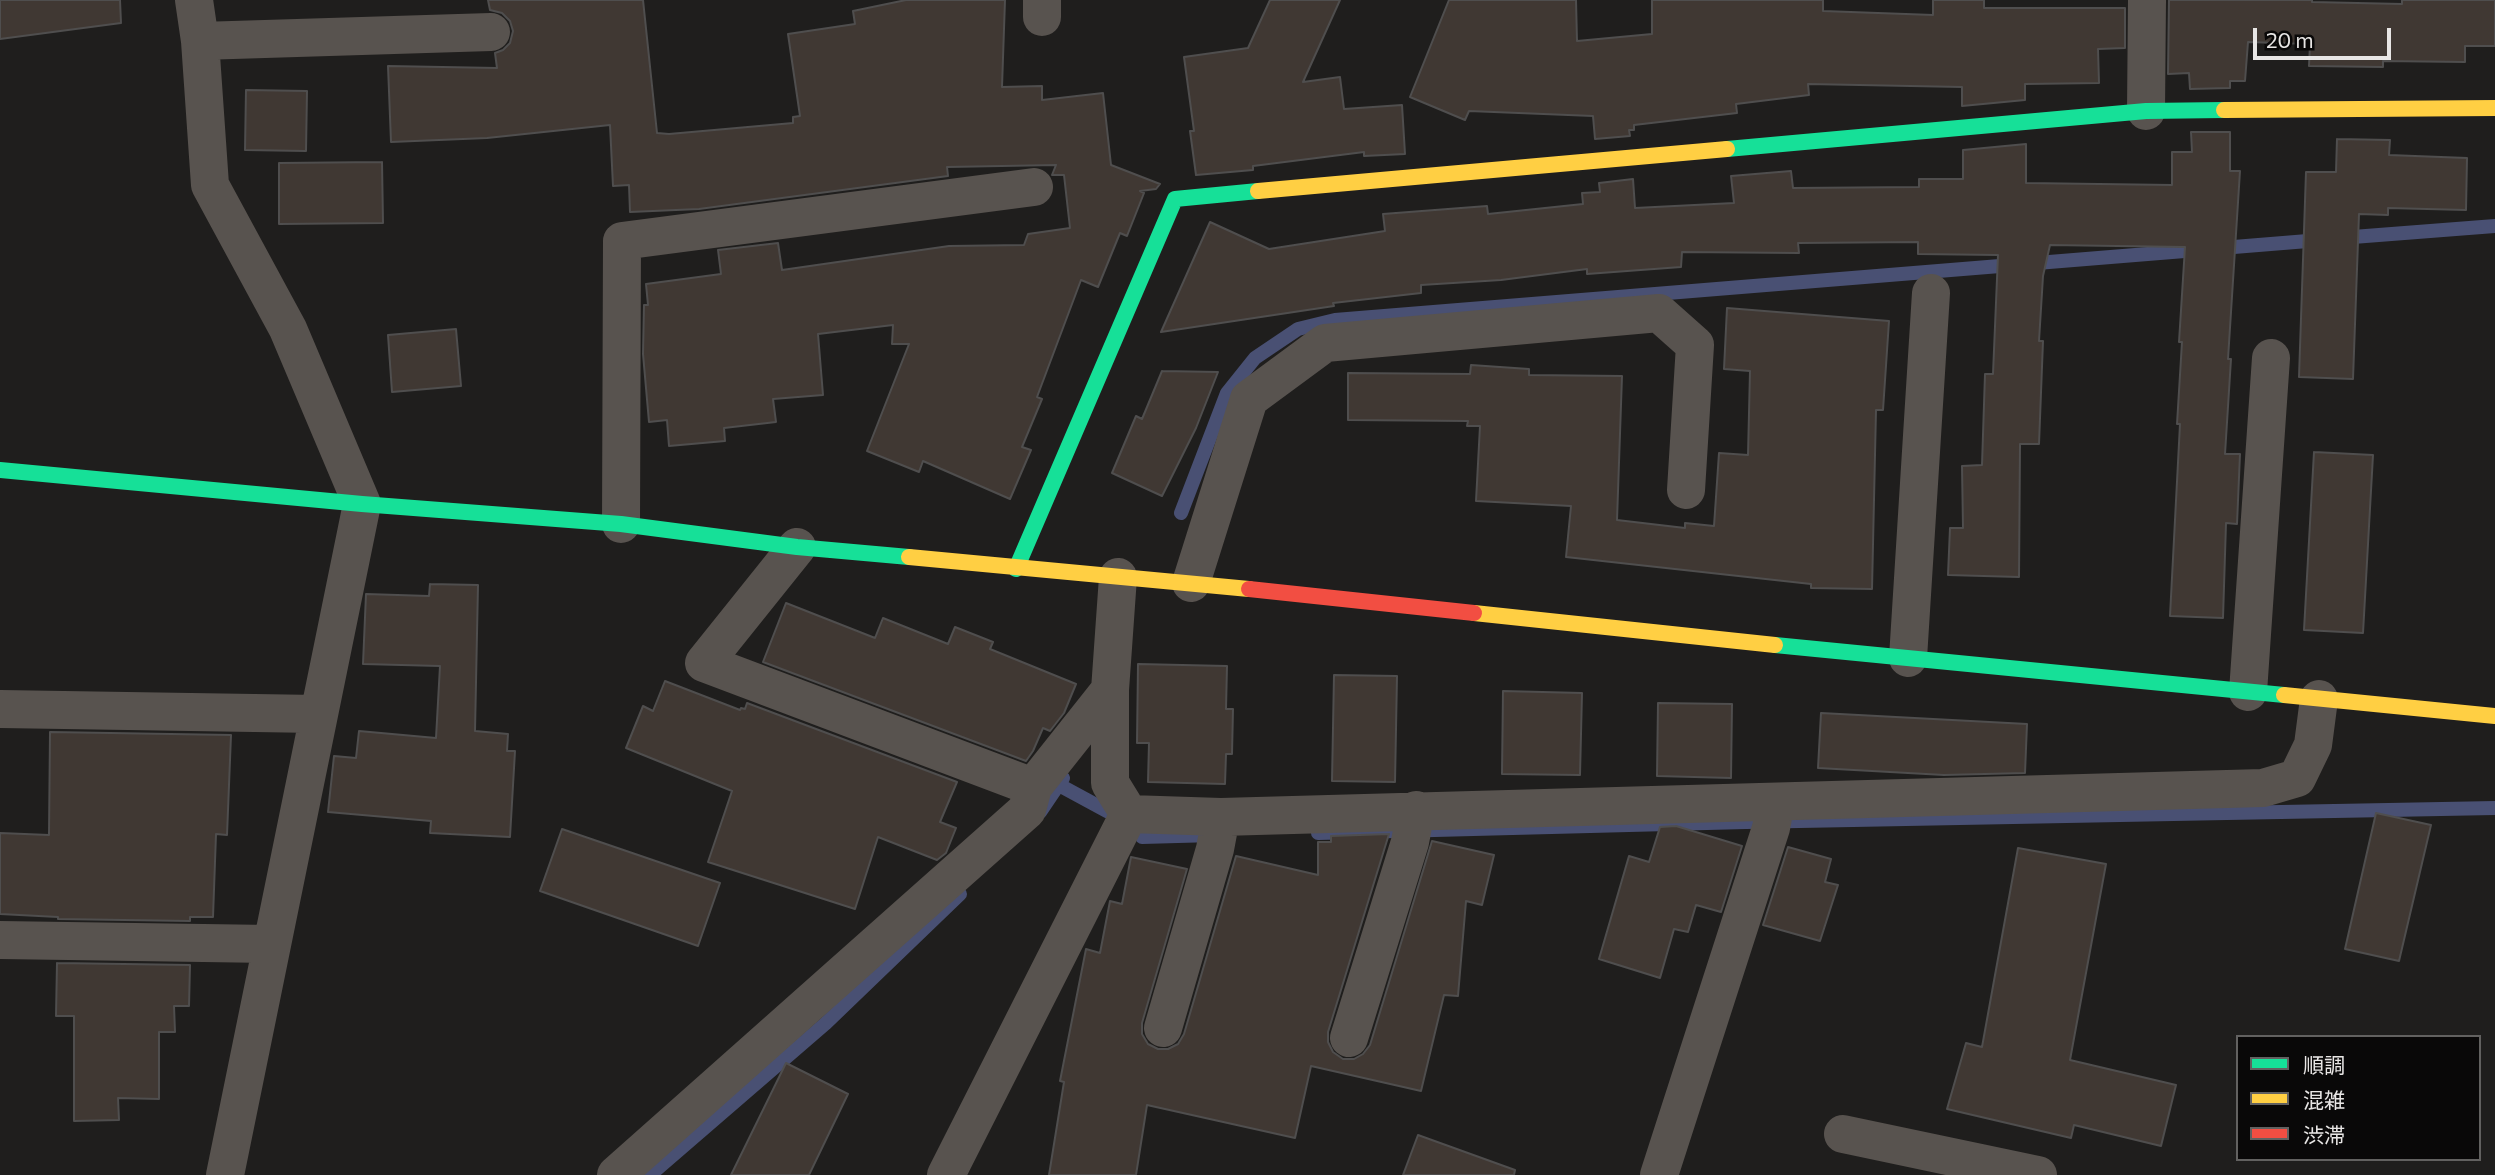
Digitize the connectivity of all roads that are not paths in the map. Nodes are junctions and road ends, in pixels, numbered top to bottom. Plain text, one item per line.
1 (194, 0) edge
2 (2147, 0) edge
3 (491, 32) dead end
4 (200, 41) junction
5 (2495, 108) edge
6 (2146, 111) junction
7 (1034, 187) dead end
8 (1931, 293) dead end
9 (2271, 358) dead end
10 (0, 470) edge
11 (1686, 490) dead end
12 (362, 504) junction
13 (621, 524) junction
14 (797, 547) junction
15 (1016, 569) junction
16 (1118, 577) junction
17 (1191, 583) junction
18 (1908, 658) junction
19 (1110, 690) junction
20 (2248, 692) junction
21 (2319, 699) junction
22 (0, 709) edge
23 (318, 714) junction
24 (2495, 716) edge
25 (1033, 787) junction
26 (1129, 814) junction
27 (1774, 815) junction
28 (1413, 825) junction
29 (1218, 831) junction
30 (0, 940) edge
31 (271, 944) junction
32 (1163, 1028) dead end
33 (1349, 1038) dead end
34 (1843, 1134) dead end
35 (225, 1175) edge
36 (616, 1175) edge
37 (946, 1175) edge
38 (1659, 1175) edge
39 (2038, 1175) edge

1 - 4 street
2 - 6 street
3 - 4 street
4 - 12 street
5 - 6 street
6 - 15 street
7 - 13 street
8 - 18 street
9 - 20 street
10 - 12 street
11 - 17 street
12 - 13 street
12 - 23 street
13 - 14 street
14 - 15 street
14 - 25 street
15 - 16 street
16 - 17 street
16 - 19 street
17 - 18 street
18 - 20 street
19 - 25 street
19 - 26 street
20 - 21 street
21 - 24 street
21 - 27 street
22 - 23 street
23 - 31 street
25 - 36 street
26 - 29 street
26 - 37 street
27 - 28 street
27 - 38 street
28 - 29 street
28 - 33 street
29 - 32 street
30 - 31 street
31 - 35 street
34 - 39 street

